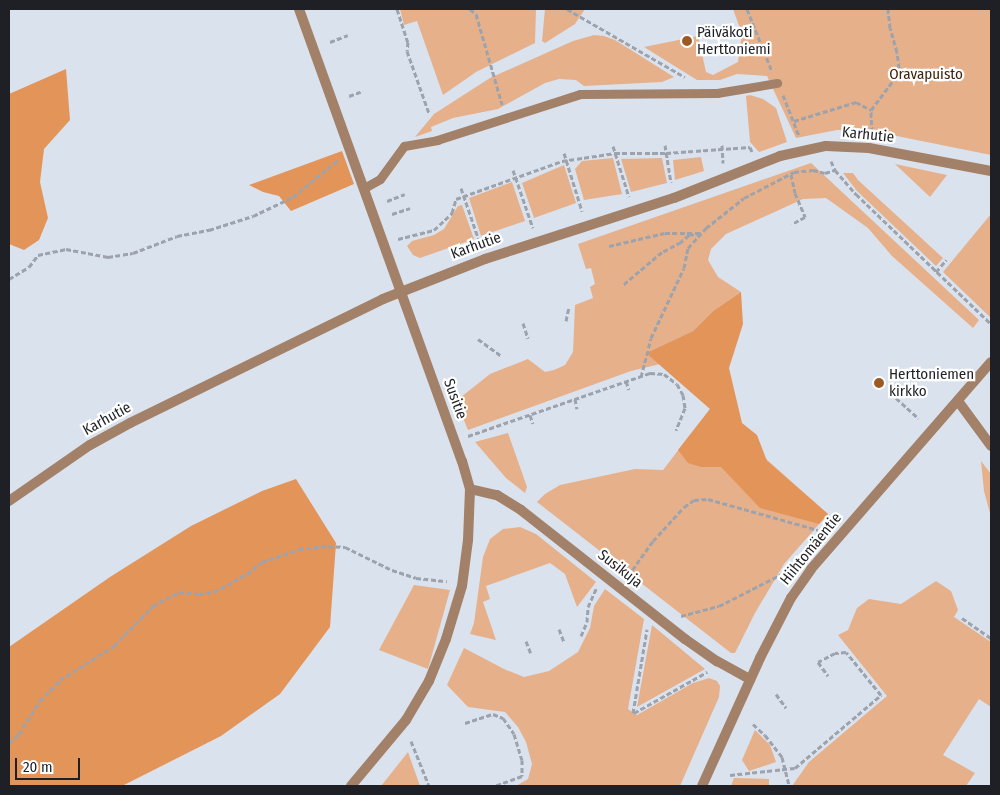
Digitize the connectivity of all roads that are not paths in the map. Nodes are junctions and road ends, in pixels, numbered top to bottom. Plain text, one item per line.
1 (299, 9) edge
2 (777, 82) dead end
3 (991, 171) edge
4 (364, 188) junction
5 (401, 291) junction
6 (991, 362) edge
7 (958, 401) junction
8 (991, 446) edge
9 (470, 489) junction
10 (9, 501) edge
11 (750, 679) junction
12 (351, 786) edge
13 (702, 786) edge

1 - 4 street, Susitie
2 - 4 lane
3 - 5 street, Karhutie
4 - 5 street, Susitie
5 - 9 street, Susitie
5 - 10 street, Karhutie
6 - 7 street, Hiihtomäentie
7 - 8 street
7 - 11 street, Hiihtomäentie
9 - 11 street, Susikuja
9 - 12 street, Susitie
11 - 13 street, Hiihtomäentie

